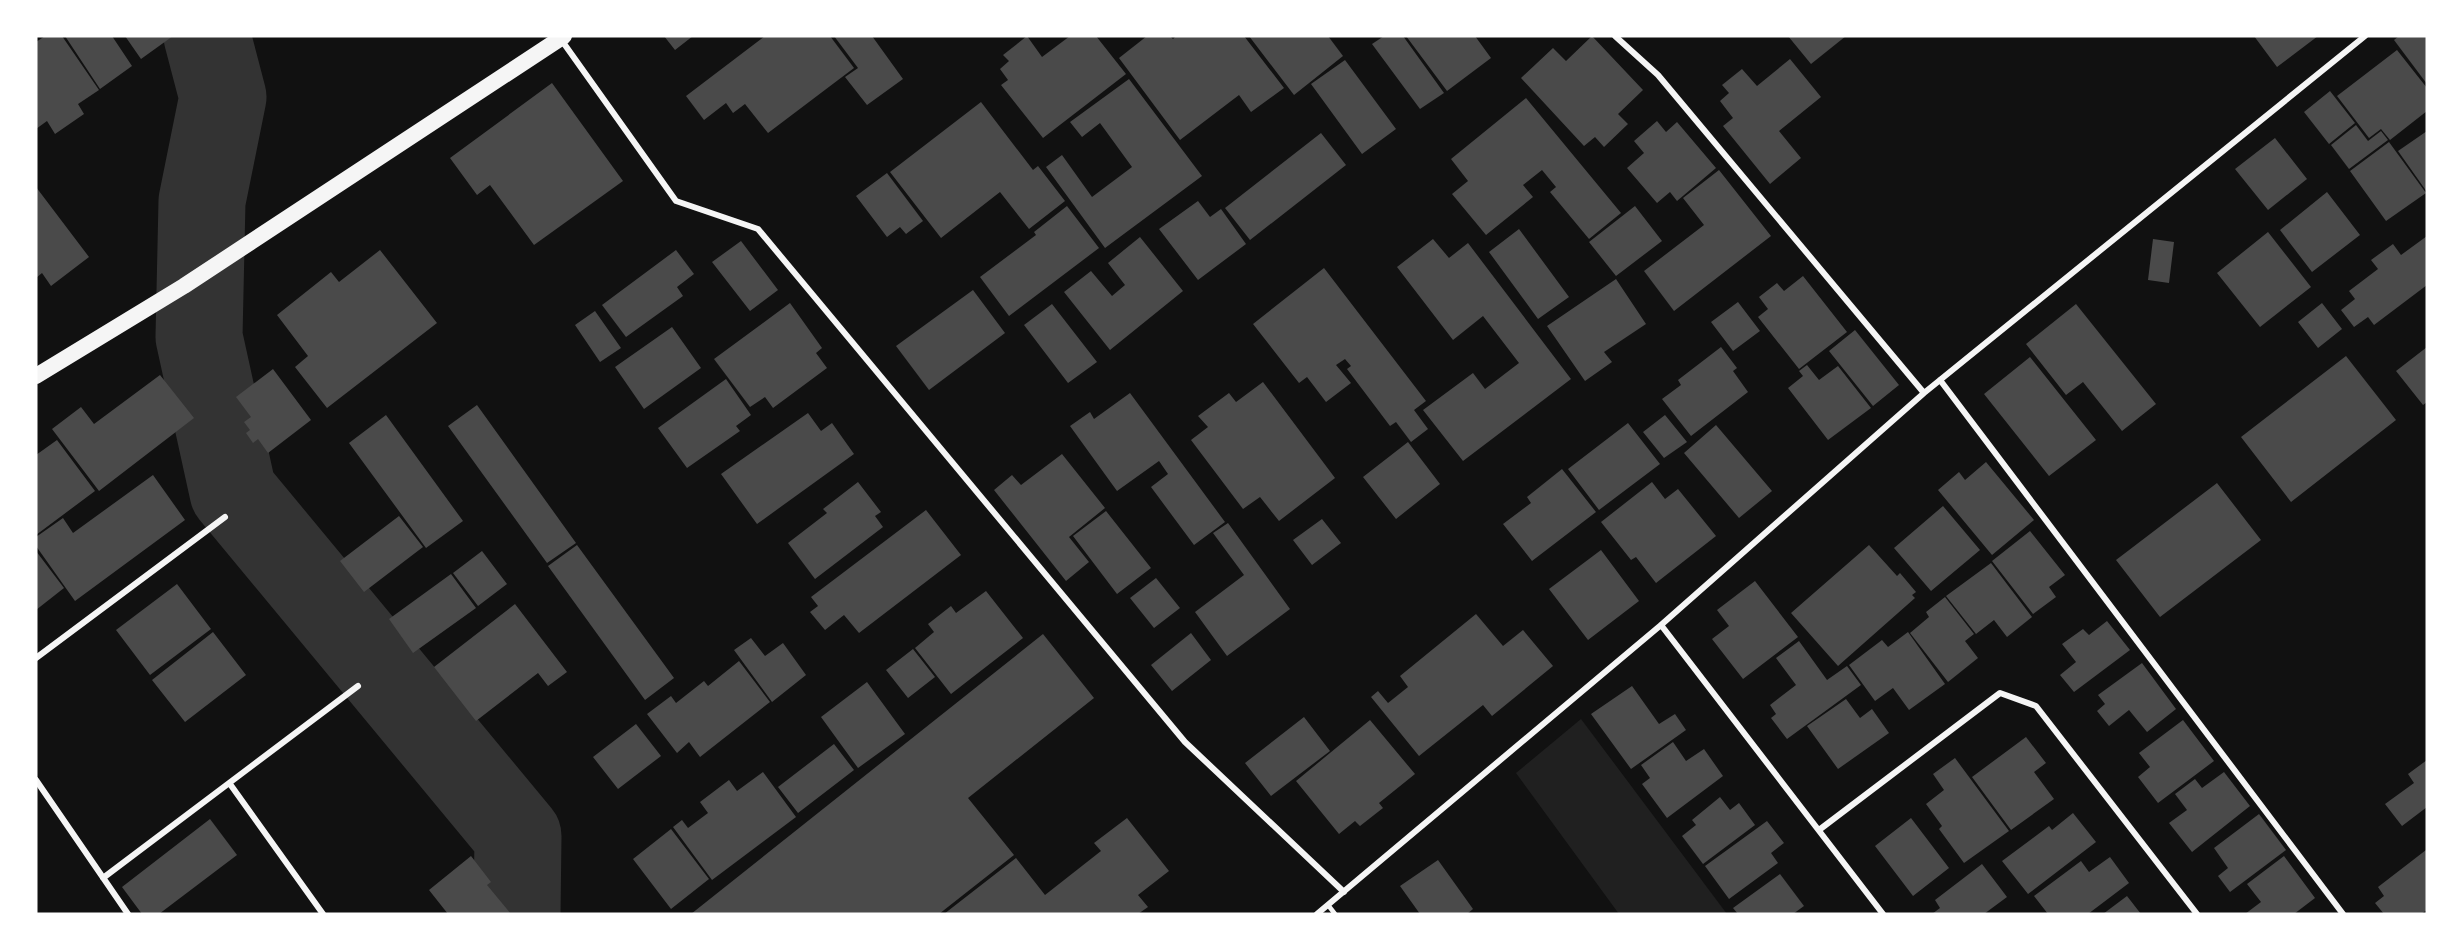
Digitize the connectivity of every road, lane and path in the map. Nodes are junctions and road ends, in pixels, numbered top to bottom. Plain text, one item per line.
1 (1615, 36) edge
2 (2365, 36) edge
3 (561, 37) edge
4 (36, 376) edge
5 (1940, 380) junction
6 (1924, 393) junction
7 (225, 517) dead end
8 (1661, 625) junction
9 (36, 658) edge
10 (358, 686) dead end
11 (36, 780) edge
12 (230, 784) junction
13 (1819, 830) junction
14 (103, 878) junction
15 (1344, 892) junction
16 (1328, 905) junction
17 (128, 914) edge
18 (323, 914) edge
19 (1317, 914) edge
20 (1335, 914) edge
21 (1883, 914) edge
22 (2197, 914) edge
23 (2343, 914) edge

1 - 6 street
2 - 5 street
3 - 4 highway
3 - 15 street
5 - 6 street
5 - 23 street
6 - 8 street
7 - 9 street
8 - 13 street
8 - 15 street
10 - 12 street
11 - 14 street
12 - 14 street
12 - 18 street
13 - 21 street
13 - 22 street
14 - 17 street
15 - 16 street
16 - 19 street
16 - 20 lane

